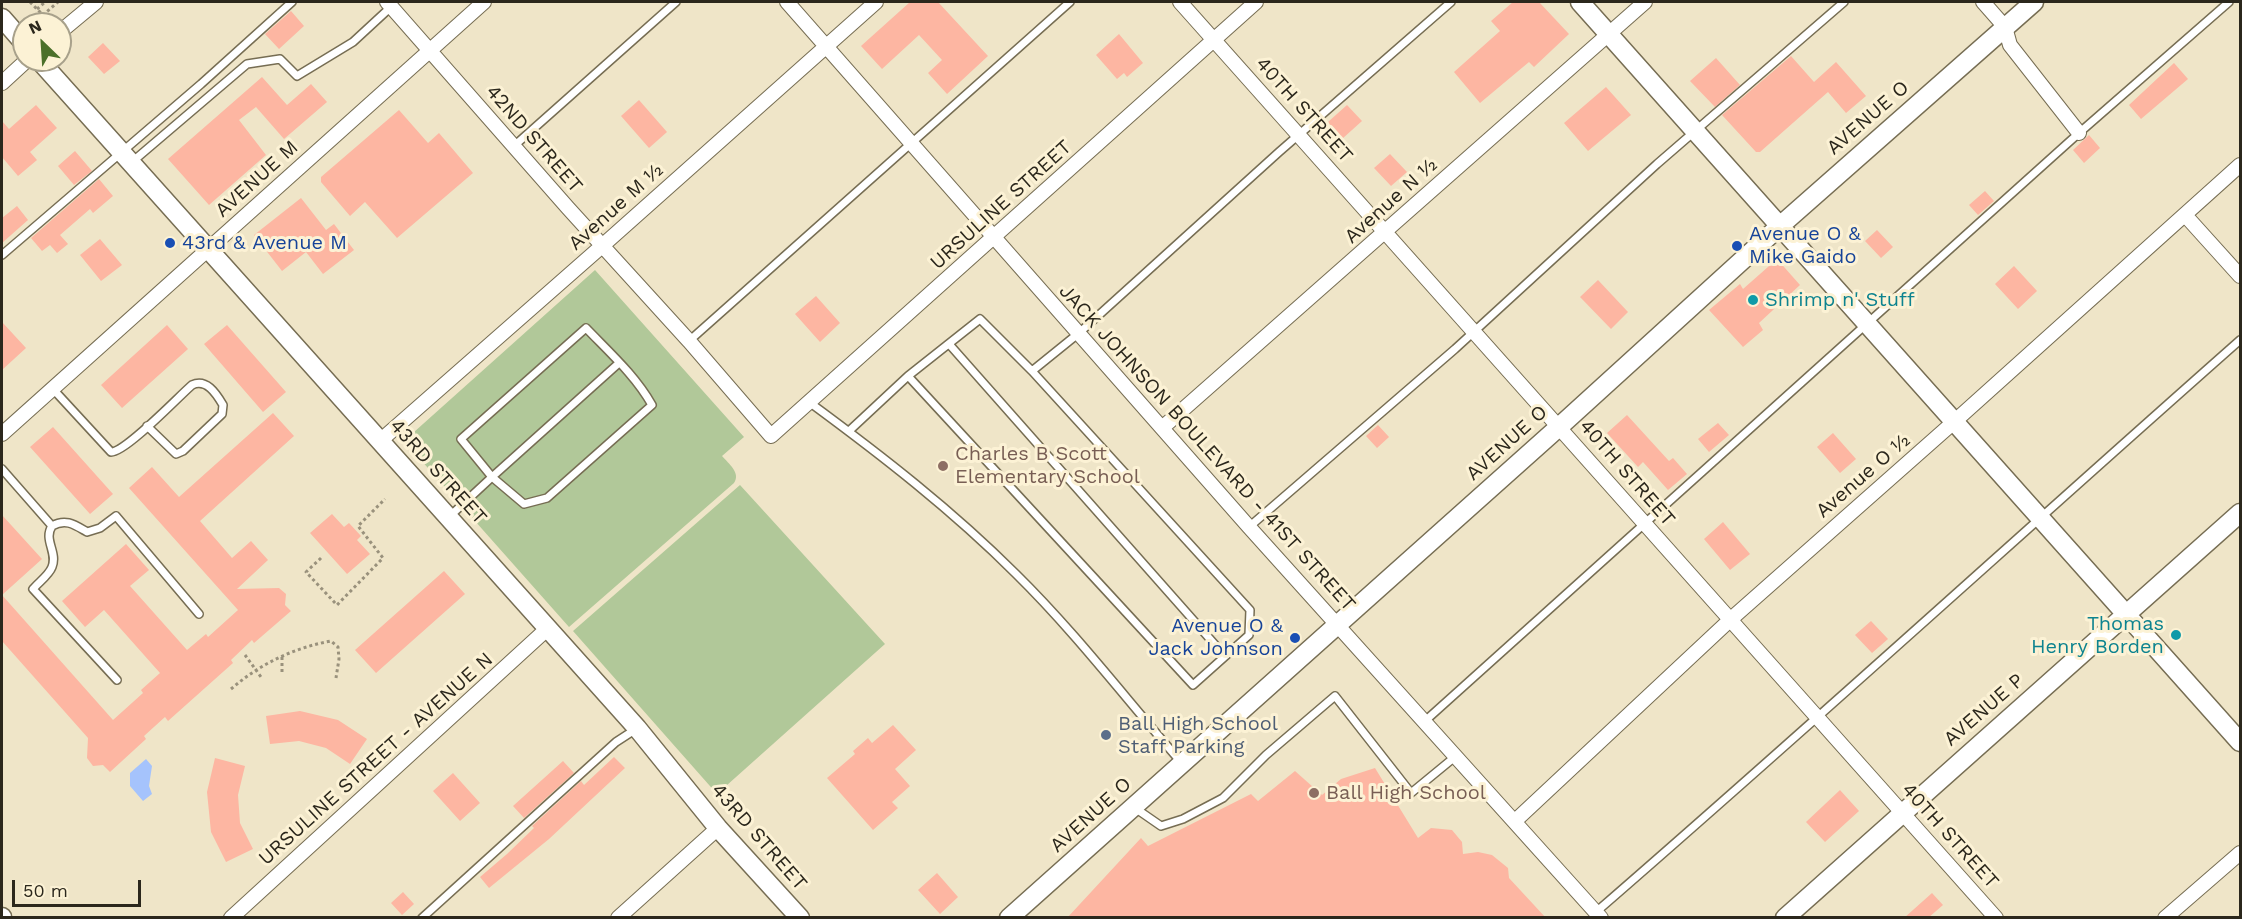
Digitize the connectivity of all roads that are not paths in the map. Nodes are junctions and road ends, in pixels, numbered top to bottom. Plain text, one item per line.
1 (96, 2) edge
2 (292, 2) edge
3 (484, 2) edge
4 (676, 2) edge
5 (788, 2) edge
6 (876, 2) edge
7 (1070, 2) edge
8 (1180, 2) edge
9 (1256, 2) edge
10 (1451, 2) edge
11 (1580, 2) edge
12 (1645, 2) edge
13 (1844, 2) edge
14 (1983, 2) edge
15 (2034, 2) edge
16 (2229, 2) edge
17 (389, 4) edge
18 (2, 18) edge
19 (72, 22) edge
20 (2005, 27) junction
21 (12, 29) edge
22 (1608, 34) junction
23 (1214, 38) junction
24 (826, 46) junction
25 (430, 50) junction
26 (14, 72) edge
27 (50, 72) edge
28 (2, 83) edge
29 (1695, 129) junction
30 (2079, 133) junction
31 (1300, 135) junction
32 (911, 143) junction
33 (513, 146) junction
34 (125, 158) junction
35 (2241, 165) edge
36 (2185, 215) junction
37 (1780, 225) junction
38 (1386, 232) junction
39 (994, 237) junction
40 (602, 246) junction
41 (208, 249) junction
42 (2, 255) edge
43 (2241, 276) edge
44 (1867, 323) junction
45 (1474, 331) junction
46 (1078, 333) junction
47 (2241, 340) edge
48 (689, 341) junction
49 (949, 344) junction
50 (619, 363) junction
51 (1032, 371) junction
52 (908, 376) junction
53 (52, 388) junction
54 (809, 402) junction
55 (1955, 422) junction
56 (147, 426) junction
57 (1560, 426) junction
58 (1162, 428) junction
59 (849, 431) junction
60 (2, 434) edge
61 (771, 436) joint
62 (380, 441) junction
63 (2, 469) edge
64 (492, 477) junction
65 (2241, 513) edge
66 (448, 517) junction
67 (2041, 519) junction
68 (1646, 523) junction
69 (52, 526) junction
70 (1249, 527) junction
71 (199, 615) dead end
72 (2127, 615) junction
73 (1731, 619) junction
74 (1338, 625) junction
75 (547, 629) junction
76 (1226, 656) junction
77 (117, 680) dead end
78 (1817, 715) junction
79 (1425, 721) junction
80 (637, 728) junction
81 (2241, 742) edge
82 (1456, 756) junction
83 (1182, 764) junction
84 (1133, 807) junction
85 (1902, 812) junction
86 (1515, 821) junction
87 (718, 828) junction
88 (2241, 853) edge
89 (1598, 915) edge
90 (231, 918) edge
91 (422, 918) edge
92 (618, 918) edge
93 (800, 918) edge
94 (1009, 918) edge
95 (1785, 918) edge
96 (1996, 918) edge
97 (2165, 918) edge

1 - 19 street
2 - 34 lane
3 - 25 street, AVENUE M
4 - 33 lane
5 - 24 street, JACK JOHNSON BOULEVARD - 41ST STREET
6 - 24 street, Avenue M ½
7 - 32 lane
8 - 23 street, 40TH STREET
9 - 23 street, URSULINE STREET
10 - 31 lane
11 - 22 main road
12 - 22 street, Avenue N ½
13 - 29 lane
14 - 20 street
15 - 20 main road, AVENUE O
16 - 30 lane
17 - 25 street, 42ND STREET
17 - 34 lane
18 - 21 main road
20 - 30 street
20 - 37 main road, AVENUE O
22 - 29 main road
22 - 38 street, Avenue N ½
23 - 31 street, 40TH STREET
23 - 39 street, URSULINE STREET
24 - 32 street, JACK JOHNSON BOULEVARD - 41ST STREET
24 - 40 street, Avenue M ½
25 - 33 street, 42ND STREET
25 - 41 street, AVENUE M
26 - 28 street
27 - 34 main road, 43RD STREET
29 - 37 main road
29 - 45 lane
30 - 44 lane
31 - 38 street, 40TH STREET
31 - 46 lane
32 - 39 street, JACK JOHNSON BOULEVARD - 41ST STREET
32 - 48 lane
33 - 40 street, 42ND STREET
34 - 41 main road, 43RD STREET
34 - 42 lane
35 - 36 street, Avenue O ½
36 - 43 street
36 - 55 street, Avenue O ½
37 - 44 main road
37 - 57 main road, AVENUE O
38 - 45 street, 40TH STREET
38 - 58 street, Avenue N ½
39 - 46 street, JACK JOHNSON BOULEVARD - 41ST STREET
39 - 54 street, URSULINE STREET
40 - 48 street, 42ND STREET
40 - 62 street, Avenue M ½
41 - 53 street, AVENUE M
41 - 62 main road, 43RD STREET
44 - 55 main road
44 - 68 lane
45 - 57 street, 40TH STREET
45 - 70 lane
46 - 51 lane
46 - 58 street, JACK JOHNSON BOULEVARD - 41ST STREET
47 - 67 lane
48 - 61 street, 42ND STREET
49 - 51 lane
49 - 52 lane
49 - 76 lane
50 - 64 lane
50 - 64 lane
50 - 64 lane
51 - 76 lane
52 - 59 lane
52 - 76 lane
53 - 56 lane
53 - 60 street, AVENUE M
54 - 59 lane
54 - 61 street, URSULINE STREET
55 - 67 main road
55 - 73 street, Avenue O ½
56 - 56 lane
57 - 68 street, 40TH STREET
57 - 74 main road, AVENUE O
58 - 70 street, JACK JOHNSON BOULEVARD - 41ST STREET
59 - 83 lane
62 - 66 main road, 43RD STREET
63 - 69 lane
64 - 66 lane
65 - 72 main road, AVENUE P
66 - 75 main road, 43RD STREET
67 - 72 main road
67 - 78 lane
68 - 73 street, 40TH STREET
68 - 79 lane
69 - 71 lane
69 - 77 lane
70 - 74 street, JACK JOHNSON BOULEVARD - 41ST STREET
72 - 81 main road
72 - 85 main road, AVENUE P
73 - 78 street, 40TH STREET
73 - 86 street, Avenue O ½
74 - 79 street, JACK JOHNSON BOULEVARD - 41ST STREET
74 - 83 main road, AVENUE O
75 - 80 main road, 43RD STREET
75 - 90 street, URSULINE STREET - AVENUE N
78 - 85 street, 40TH STREET
78 - 89 lane
79 - 82 street, JACK JOHNSON BOULEVARD - 41ST STREET
80 - 87 main road, 43RD STREET
80 - 91 lane
82 - 84 lane
82 - 86 street, JACK JOHNSON BOULEVARD - 41ST STREET
83 - 84 main road, AVENUE O
84 - 94 main road, AVENUE O
85 - 95 main road, AVENUE P
85 - 96 street, 40TH STREET
86 - 89 street, JACK JOHNSON BOULEVARD - 41ST STREET
87 - 92 street
87 - 93 main road, 43RD STREET
88 - 97 street

